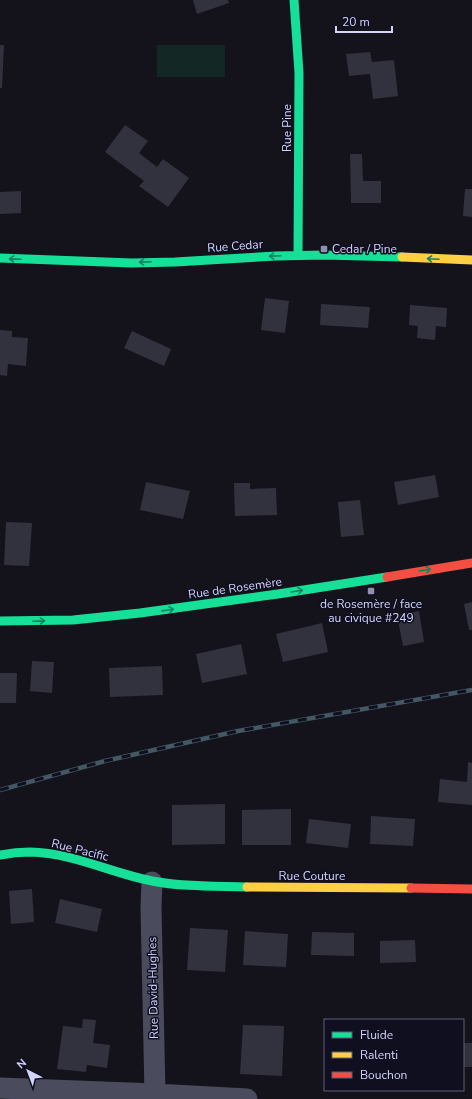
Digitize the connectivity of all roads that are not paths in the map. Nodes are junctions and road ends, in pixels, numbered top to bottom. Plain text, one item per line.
1 (294, 0) edge
2 (298, 255) junction
3 (0, 258) edge
4 (472, 260) edge
5 (472, 563) edge
6 (0, 621) edge
7 (0, 855) edge
8 (152, 882) junction
9 (472, 889) edge
10 (0, 1088) edge
11 (155, 1094) junction
12 (247, 1099) edge

1 - 2 street, Rue Pine
2 -> 3 street, Rue Cedar
4 -> 2 street, Rue Cedar
6 -> 5 street, Rue de Rosemère
7 - 8 street, Rue Pacific
8 - 9 street, Rue Couture
8 - 11 street, Rue David-Hughes
10 - 11 street
11 - 12 street

